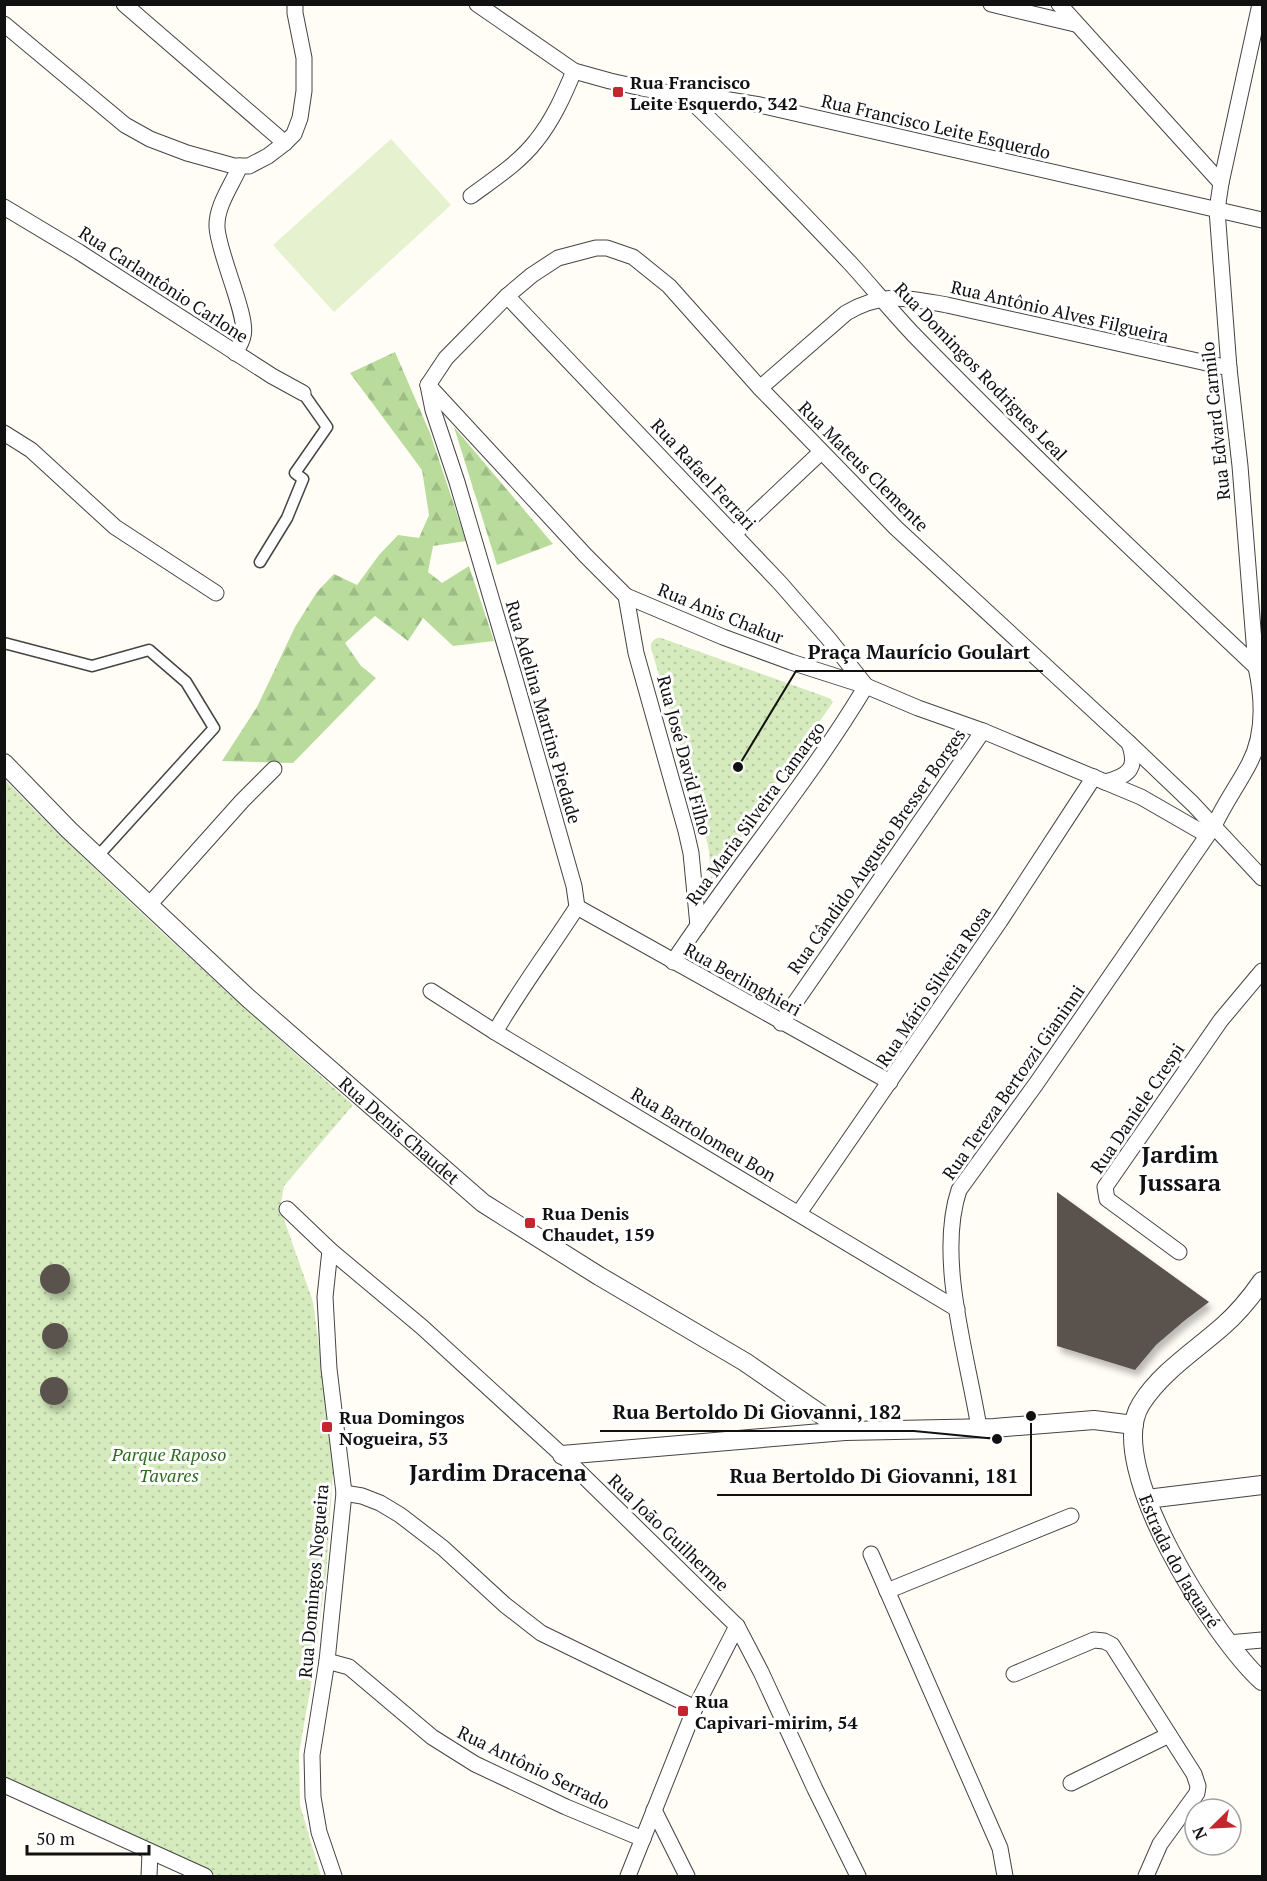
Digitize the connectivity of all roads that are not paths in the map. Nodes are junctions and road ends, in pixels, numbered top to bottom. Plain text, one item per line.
1 (124, 4) edge
2 (295, 4) edge
3 (477, 4) edge
4 (991, 4) edge
5 (1059, 4) edge
6 (1260, 4) edge
7 (4, 24) edge
8 (1074, 24) junction
9 (574, 71) junction
10 (686, 96) junction
11 (285, 143) junction
12 (240, 166) junction
13 (1221, 183) junction
14 (471, 195) dead end
15 (4, 207) edge
16 (1216, 210) junction
17 (1263, 220) edge
18 (507, 296) junction
19 (882, 298) junction
20 (235, 353) junction
21 (1229, 368) junction
22 (428, 385) junction
23 (760, 388) junction
24 (303, 393) joint
25 (4, 433) edge
26 (821, 452) junction
27 (734, 534) junction
28 (260, 562) dead end
29 (216, 593) dead end
30 (626, 596) junction
31 (4, 643) edge
32 (1256, 667) junction
33 (866, 686) junction
34 (983, 731) junction
35 (1129, 743) junction
36 (4, 763) edge
37 (274, 770) dead end
38 (1100, 779) junction
39 (1210, 830) junction
40 (98, 856) junction
41 (1263, 878) edge
42 (149, 905) junction
43 (577, 908) junction
44 (698, 926) junction
45 (673, 962) junction
46 (1263, 971) edge
47 (431, 991) dead end
48 (781, 1023) junction
49 (495, 1032) junction
50 (890, 1082) junction
51 (287, 1209) dead end
52 (799, 1213) junction
53 (330, 1250) junction
54 (1179, 1251) dead end
55 (1263, 1281) edge
56 (957, 1309) junction
57 (1134, 1425) junction
58 (979, 1428) junction
59 (845, 1431) junction
60 (562, 1455) junction
61 (1263, 1485) edge
62 (344, 1493) junction
63 (1147, 1499) junction
64 (1071, 1516) dead end
65 (871, 1554) dead end
66 (887, 1591) junction
67 (736, 1626) junction
68 (1263, 1640) edge
69 (1228, 1643) junction
70 (327, 1661) junction
71 (1014, 1674) dead end
72 (1263, 1681) edge
73 (695, 1708) junction
74 (1169, 1735) junction
75 (1071, 1783) dead end
76 (4, 1785) edge
77 (654, 1810) junction
78 (643, 1839) junction
79 (150, 1852) junction
80 (337, 1875) edge
81 (148, 1876) edge
82 (205, 1876) edge
83 (628, 1876) edge
84 (687, 1876) edge
85 (858, 1876) edge
86 (1005, 1876) edge
87 (1146, 1876) edge

1 - 11 street
2 - 11 street
3 - 9 street, Rua Francisco Leite Esquerdo
4 - 8 street
5 - 8 street
6 - 13 street, Rua Edvard Carmilo
7 - 12 street
8 - 13 street
9 - 10 street, Rua Francisco Leite Esquerdo
9 - 14 street
10 - 16 street, Rua Francisco Leite Esquerdo
10 - 19 street, Rua Domingos Rodrigues Leal
11 - 12 street
12 - 20 street
13 - 16 street, Rua Edvard Carmilo
15 - 20 street, Rua Carlantônio Carlone
16 - 17 street, Rua Francisco Leite Esquerdo
16 - 21 street, Rua Edvard Carmilo
18 - 22 street, Rua Mateus Clemente
18 - 23 street, Rua Mateus Clemente
18 - 27 street, Rua Rafael Ferrari
19 - 21 street, Rua Antônio Alves Filgueira
19 - 23 street
19 - 32 street, Rua Domingos Rodrigues Leal
20 - 24 street, Rua Carlantônio Carlone
21 - 32 street, Rua Edvard Carmilo
22 - 30 street, Rua Anis Chakur
22 - 43 street, Rua Adelina Martins Piedade
23 - 26 street, Rua Mateus Clemente
24 - 28 street
25 - 29 street
26 - 27 street
26 - 35 street, Rua Mateus Clemente
27 - 33 street, Rua Rafael Ferrari
30 - 33 street, Rua Anis Chakur
30 - 44 street, Rua José David Filho
31 - 40 street
32 - 39 street, Rua Edvard Carmilo
33 - 34 street, Rua Anis Chakur
33 - 44 street, Rua Maria Silveira Camargo
34 - 38 street, Rua Anis Chakur
34 - 48 street, Rua Cândido Augusto Bresser Borges
35 - 38 street
35 - 39 street, Rua Mateus Clemente
36 - 40 street, Rua Denis Chaudet
37 - 42 street
38 - 39 street, Rua Anis Chakur
38 - 50 street, Rua Mário Silveira Rosa
39 - 41 street, Rua Mateus Clemente
39 - 56 street, Rua Tereza Bertozzi Gianinni
40 - 42 street, Rua Denis Chaudet
42 - 59 street, Rua Denis Chaudet
43 - 45 street, Rua Berlinghieri
43 - 49 street
44 - 45 street, Rua Maria Silveira Camargo
45 - 48 street, Rua Berlinghieri
46 - 54 street, Rua Daniele Crespi
47 - 49 street, Rua Bartolomeu Bon
48 - 50 street, Rua Berlinghieri
49 - 52 street, Rua Bartolomeu Bon
50 - 52 street, Rua Mário Silveira Rosa
51 - 53 street, Rua João Guilherme
52 - 56 street, Rua Bartolomeu Bon
53 - 60 street, Rua João Guilherme
53 - 62 street, Rua Domingos Nogueira
55 - 57 street
56 - 58 street, Rua Tereza Bertozzi Gianinni
57 - 58 street
57 - 63 street, Estrada do Jaguaré
58 - 59 street
59 - 60 street
60 - 67 street, Rua João Guilherme
61 - 63 street
62 - 70 street, Rua Domingos Nogueira
62 - 73 street
63 - 69 street, Estrada do Jaguaré
64 - 66 street
65 - 66 street
66 - 86 street
67 - 73 street
67 - 85 street, Rua João Guilherme
68 - 69 street
69 - 72 street, Estrada do Jaguaré
70 - 78 street, Rua Antônio Serrado
70 - 80 street, Rua Domingos Nogueira
71 - 74 street
73 - 77 street
74 - 75 street
74 - 87 street
76 - 79 street
77 - 78 street
77 - 84 street
78 - 83 street
79 - 81 street
79 - 82 street

